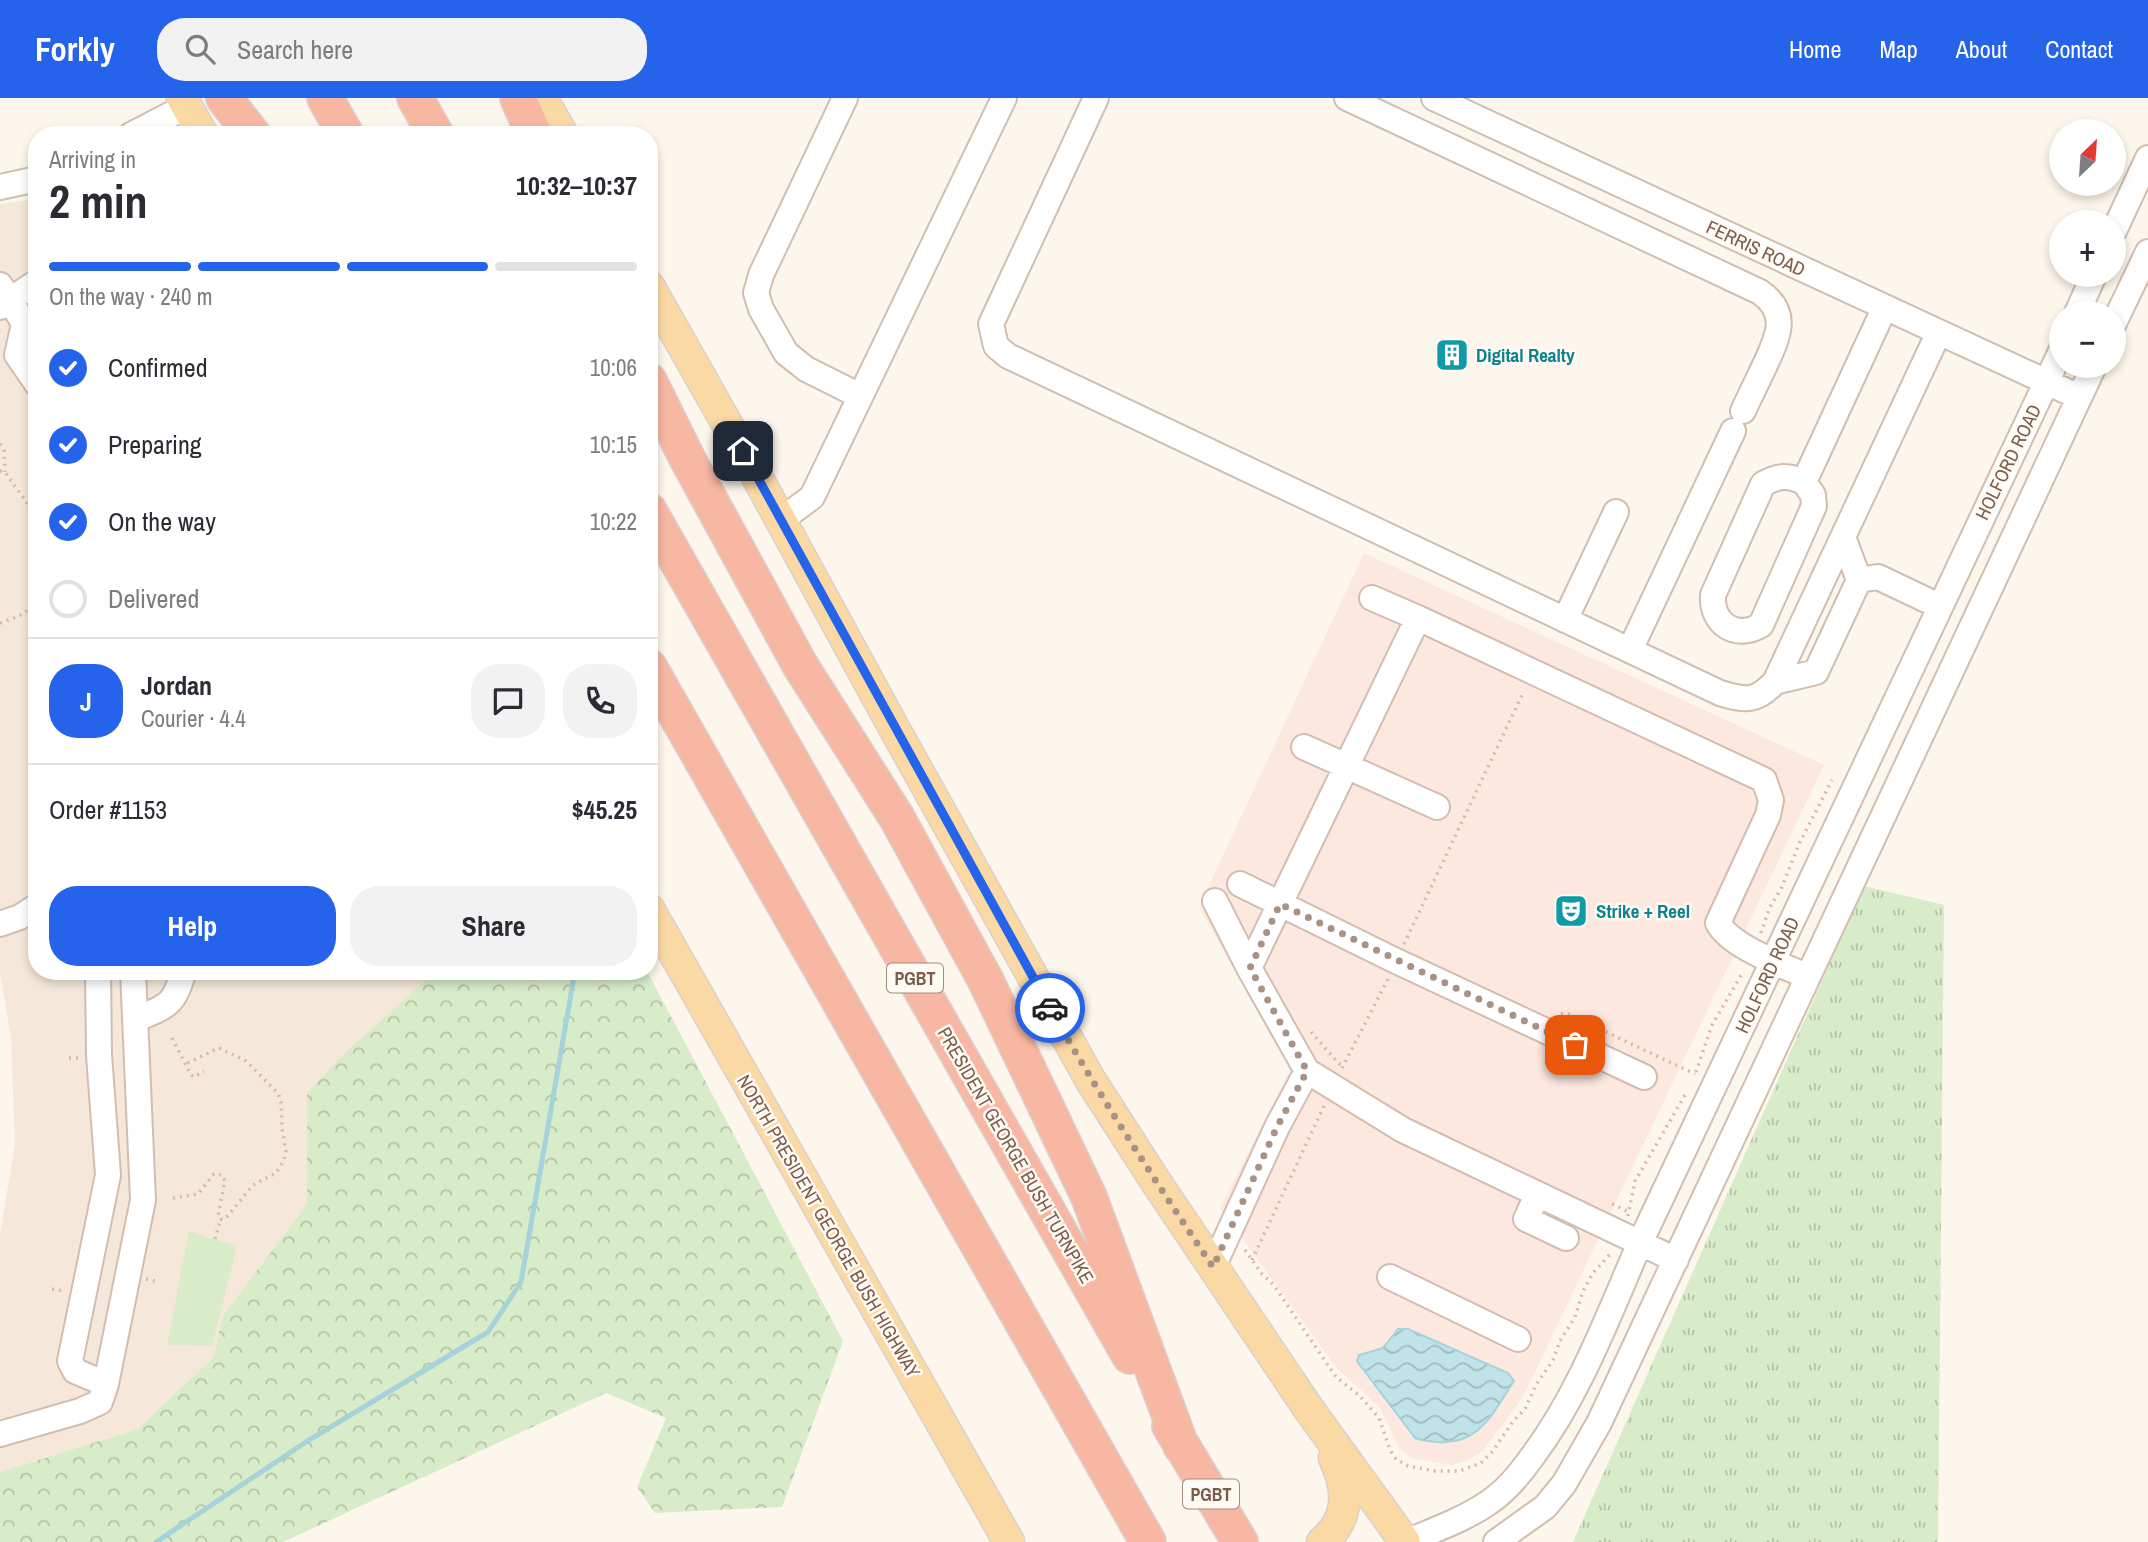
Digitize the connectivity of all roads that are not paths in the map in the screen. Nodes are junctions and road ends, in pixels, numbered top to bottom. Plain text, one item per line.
1 (225, 98) edge
2 (325, 98) edge
3 (415, 98) edge
4 (518, 98) edge
5 (542, 98) edge
6 (845, 98) edge
7 (1004, 98) edge
8 (1096, 98) edge
9 (1347, 98) edge
10 (1434, 98) edge
11 (184, 102) edge
12 (145, 126) edge
13 (198, 126) edge
14 (246, 126) edge
15 (341, 126) edge
16 (431, 126) edge
17 (530, 126) edge
18 (559, 126) edge
19 (2148, 158) edge
20 (28, 181) edge
21 (0, 187) edge
22 (2123, 210) edge
23 (2148, 252) edge
24 (28, 286) edge
25 (3, 297) edge
26 (2125, 301) edge
27 (658, 302) edge
28 (1884, 309) junction
29 (28, 331) edge
30 (1938, 334) junction
31 (28, 339) edge
32 (28, 371) edge
33 (2049, 377) edge
34 (2088, 378) edge
35 (2046, 383) junction
36 (860, 396) junction
37 (2079, 397) junction
38 (658, 399) edge
39 (1804, 482) junction
40 (1616, 512) dead end
41 (781, 520) junction
42 (658, 527) edge
43 (1843, 537) junction
44 (1859, 579) junction
45 (1373, 598) dead end
46 (1939, 606) junction
47 (1418, 618) junction
48 (1565, 620) junction
49 (1630, 650) junction
50 (1775, 682) junction
51 (658, 683) edge
52 (658, 725) edge
53 (1304, 747) dead end
54 (1347, 766) junction
55 (729, 807) junction
56 (1437, 807) dead end
57 (1240, 884) dead end
58 (1214, 901) dead end
59 (1280, 904) junction
60 (28, 912) edge
61 (0, 924) edge
62 (658, 925) edge
63 (1774, 961) junction
64 (1250, 968) junction
65 (1808, 977) junction
66 (98, 980) edge
67 (134, 980) edge
68 (181, 980) edge
69 (137, 1019) junction
70 (1307, 1071) junction
71 (1644, 1077) dead end
72 (144, 1171) junction
73 (108, 1175) junction
74 (1537, 1195) junction
75 (1566, 1238) dead end
76 (1640, 1243) junction
77 (1676, 1260) junction
78 (1213, 1267) junction
79 (1390, 1277) dead end
80 (1518, 1339) dead end
81 (106, 1384) junction
82 (1318, 1421) junction
83 (0, 1434) edge
84 (1181, 1446) junction
85 (994, 1515) junction
86 (1009, 1542) edge
87 (1017, 1542) edge
88 (1148, 1542) edge
89 (1240, 1542) edge
90 (1322, 1542) edge
91 (1406, 1542) edge
92 (1496, 1542) edge

1 - 14 highway
2 - 15 highway
3 - 16 highway
4 - 17 highway
5 - 18 main road
6 - 36 street
7 - 36 street
8 - 48 street
9 - 49 street
10 - 28 street, FERRIS ROAD
11 - 12 street
11 - 13 main road
19 - 22 street
20 - 21 street
23 - 26 street
24 - 25 street
25 - 29 street
27 - 41 main road
28 - 30 street, FERRIS ROAD
28 - 39 street
30 - 35 street, FERRIS ROAD
30 - 43 street
31 - 32 street
33 - 35 street, HOLFORD ROAD
34 - 37 street, HOLFORD ROAD
35 - 37 street, FERRIS ROAD
35 - 46 street, HOLFORD ROAD
36 - 41 street
37 - 65 street, HOLFORD ROAD
38 - 84 highway
39 - 39 street
40 - 48 street
41 - 78 main road
42 - 84 highway, PRESIDENT GEORGE BUSH TURNPIKE / PGBT
43 - 44 street
43 - 50 street
44 - 46 street
44 - 50 street
45 - 47 street
46 - 63 street, HOLFORD ROAD
47 - 54 street
47 - 63 street
48 - 49 street
49 - 50 street
51 - 55 highway
52 - 55 highway
53 - 54 street
54 - 56 street
54 - 59 street
55 - 88 highway
57 - 59 street
58 - 64 street
59 - 64 street
59 - 71 street
60 - 61 street
62 - 85 main road, NORTH PRESIDENT GEORGE BUSH HIGHWAY
63 - 65 street
63 - 76 street, HOLFORD ROAD
64 - 70 street
65 - 77 street, HOLFORD ROAD
66 - 73 street
67 - 69 street
68 - 69 street
69 - 72 street
70 - 74 street
70 - 78 street
72 - 73 street
72 - 81 street
73 - 81 street
74 - 75 street
74 - 76 street
76 - 77 street
76 - 91 street, HOLFORD ROAD
77 - 92 street, HOLFORD ROAD
78 - 82 main road
79 - 80 street
81 - 83 street
82 - 90 main road
82 - 91 main road
84 - 89 highway, PRESIDENT GEORGE BUSH TURNPIKE / PGBT
85 - 86 main road, NORTH PRESIDENT GEORGE BUSH HIGHWAY
85 - 87 main road

